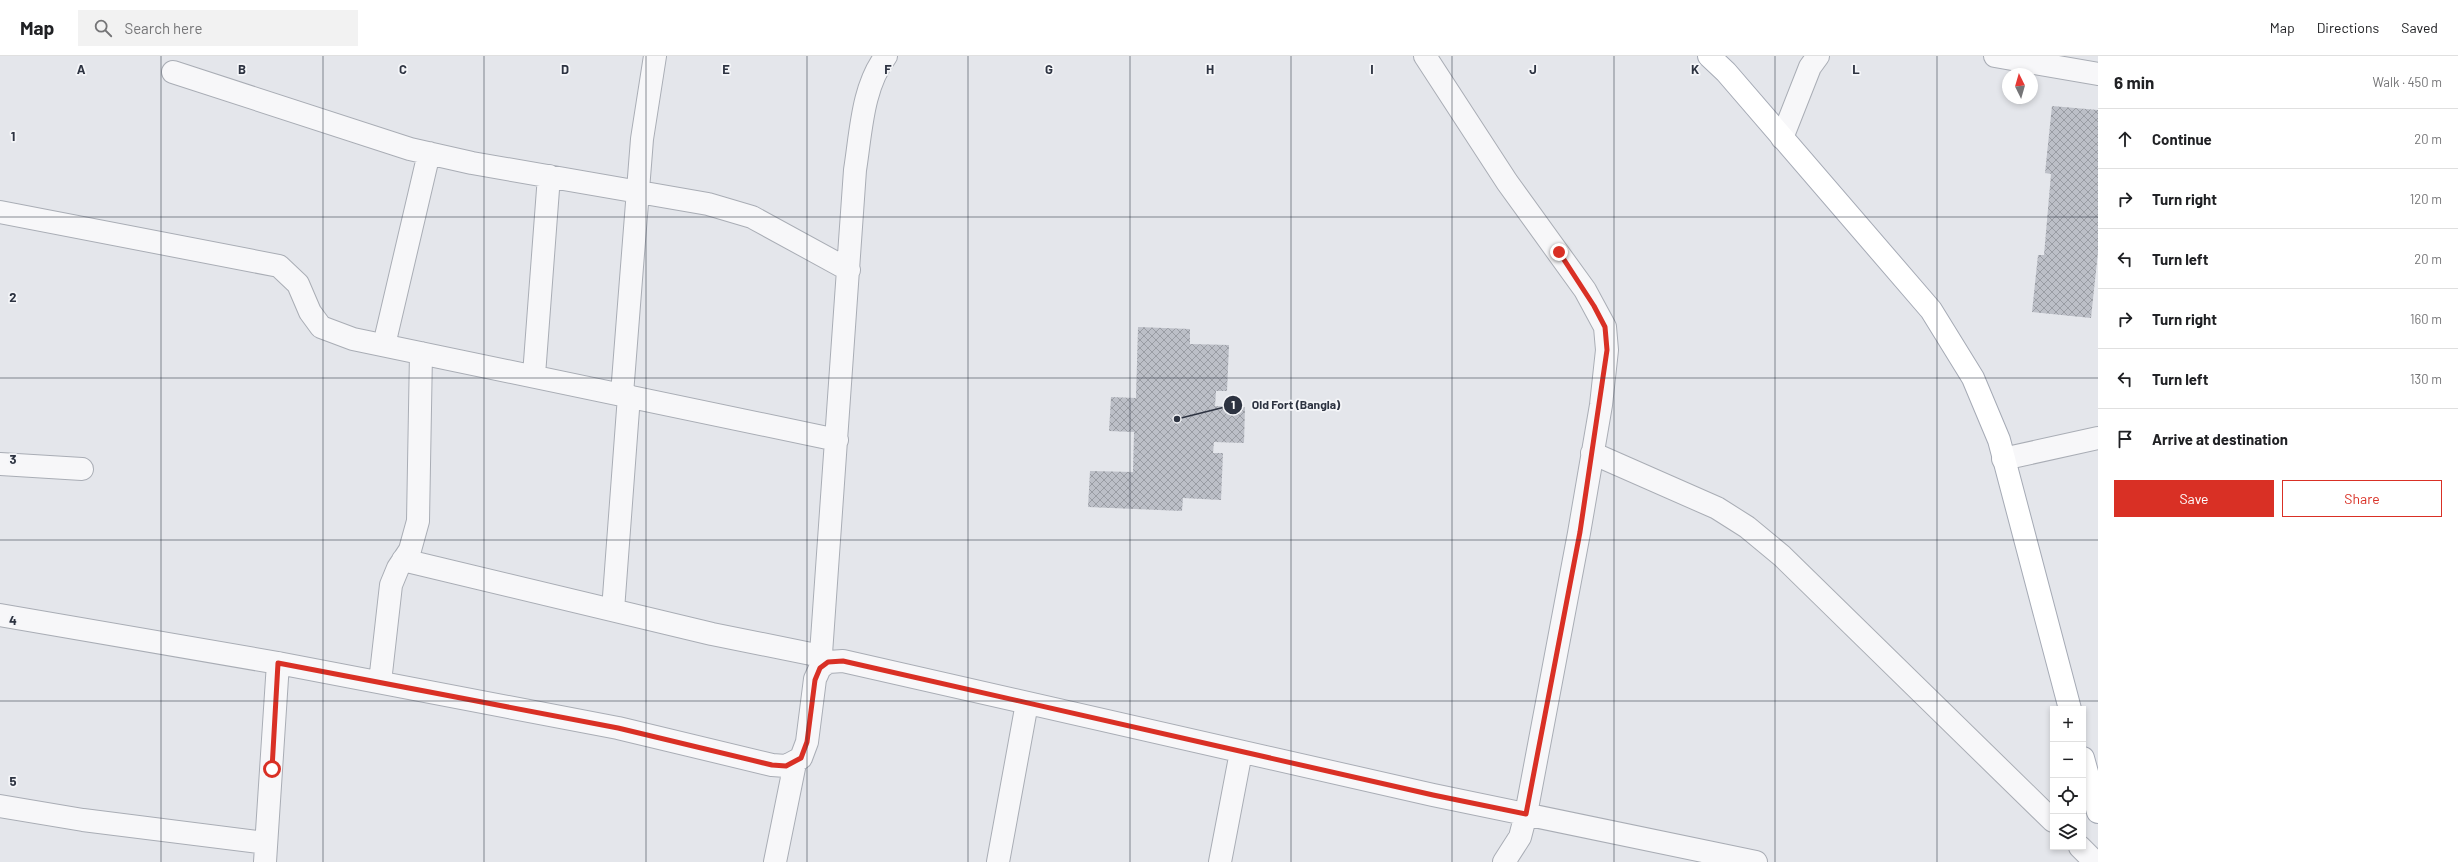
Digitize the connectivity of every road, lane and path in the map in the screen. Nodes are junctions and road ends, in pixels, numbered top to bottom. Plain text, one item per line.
1 (655, 56) edge
2 (886, 56) edge
3 (1424, 56) edge
4 (1709, 56) edge
5 (1818, 56) edge
6 (1995, 56) edge
7 (173, 72) dead end
8 (2098, 74) edge
9 (1782, 138) junction
10 (429, 153) junction
11 (549, 176) junction
12 (639, 193) junction
13 (0, 212) edge
14 (849, 270) junction
15 (384, 345) junction
16 (421, 352) junction
17 (534, 376) junction
18 (626, 395) junction
19 (2098, 438) edge
20 (837, 440) junction
21 (1592, 453) junction
22 (2003, 459) junction
23 (0, 464) edge
24 (82, 469) dead end
25 (403, 560) junction
26 (613, 610) junction
27 (0, 615) edge
28 (821, 662) junction
29 (278, 663) junction
30 (380, 682) junction
31 (1027, 703) junction
32 (2069, 706) edge
33 (1241, 752) junction
34 (795, 763) junction
35 (2086, 769) edge
36 (0, 806) edge
37 (2098, 812) edge
38 (1526, 814) junction
39 (2050, 818) edge
40 (2083, 850) edge
41 (266, 852) edge
42 (775, 862) edge
43 (998, 862) edge
44 (1220, 862) edge
45 (1504, 862) edge
46 (1756, 862) edge
47 (2095, 862) edge

1 - 12 street
2 - 14 street
3 - 21 street
4 - 9 main road
5 - 9 street
6 - 8 street
7 - 10 street
9 - 22 main road
10 - 11 street
10 - 15 street
11 - 12 street
11 - 17 street
12 - 14 street
12 - 18 street
13 - 15 street
14 - 20 street
15 - 16 street
16 - 17 street
16 - 25 street
17 - 18 street
18 - 20 street
18 - 26 street
19 - 22 street
20 - 28 street
21 - 38 street
21 - 39 street
22 - 32 main road
23 - 24 street
25 - 26 street
25 - 30 street
26 - 28 street
27 - 29 street
28 - 31 street
28 - 34 street
29 - 30 street
29 - 41 street
30 - 34 street
31 - 33 street
31 - 43 street
33 - 38 street
33 - 44 street
34 - 42 street
35 - 37 main road
36 - 41 street
38 - 45 street
38 - 46 street
40 - 47 street

